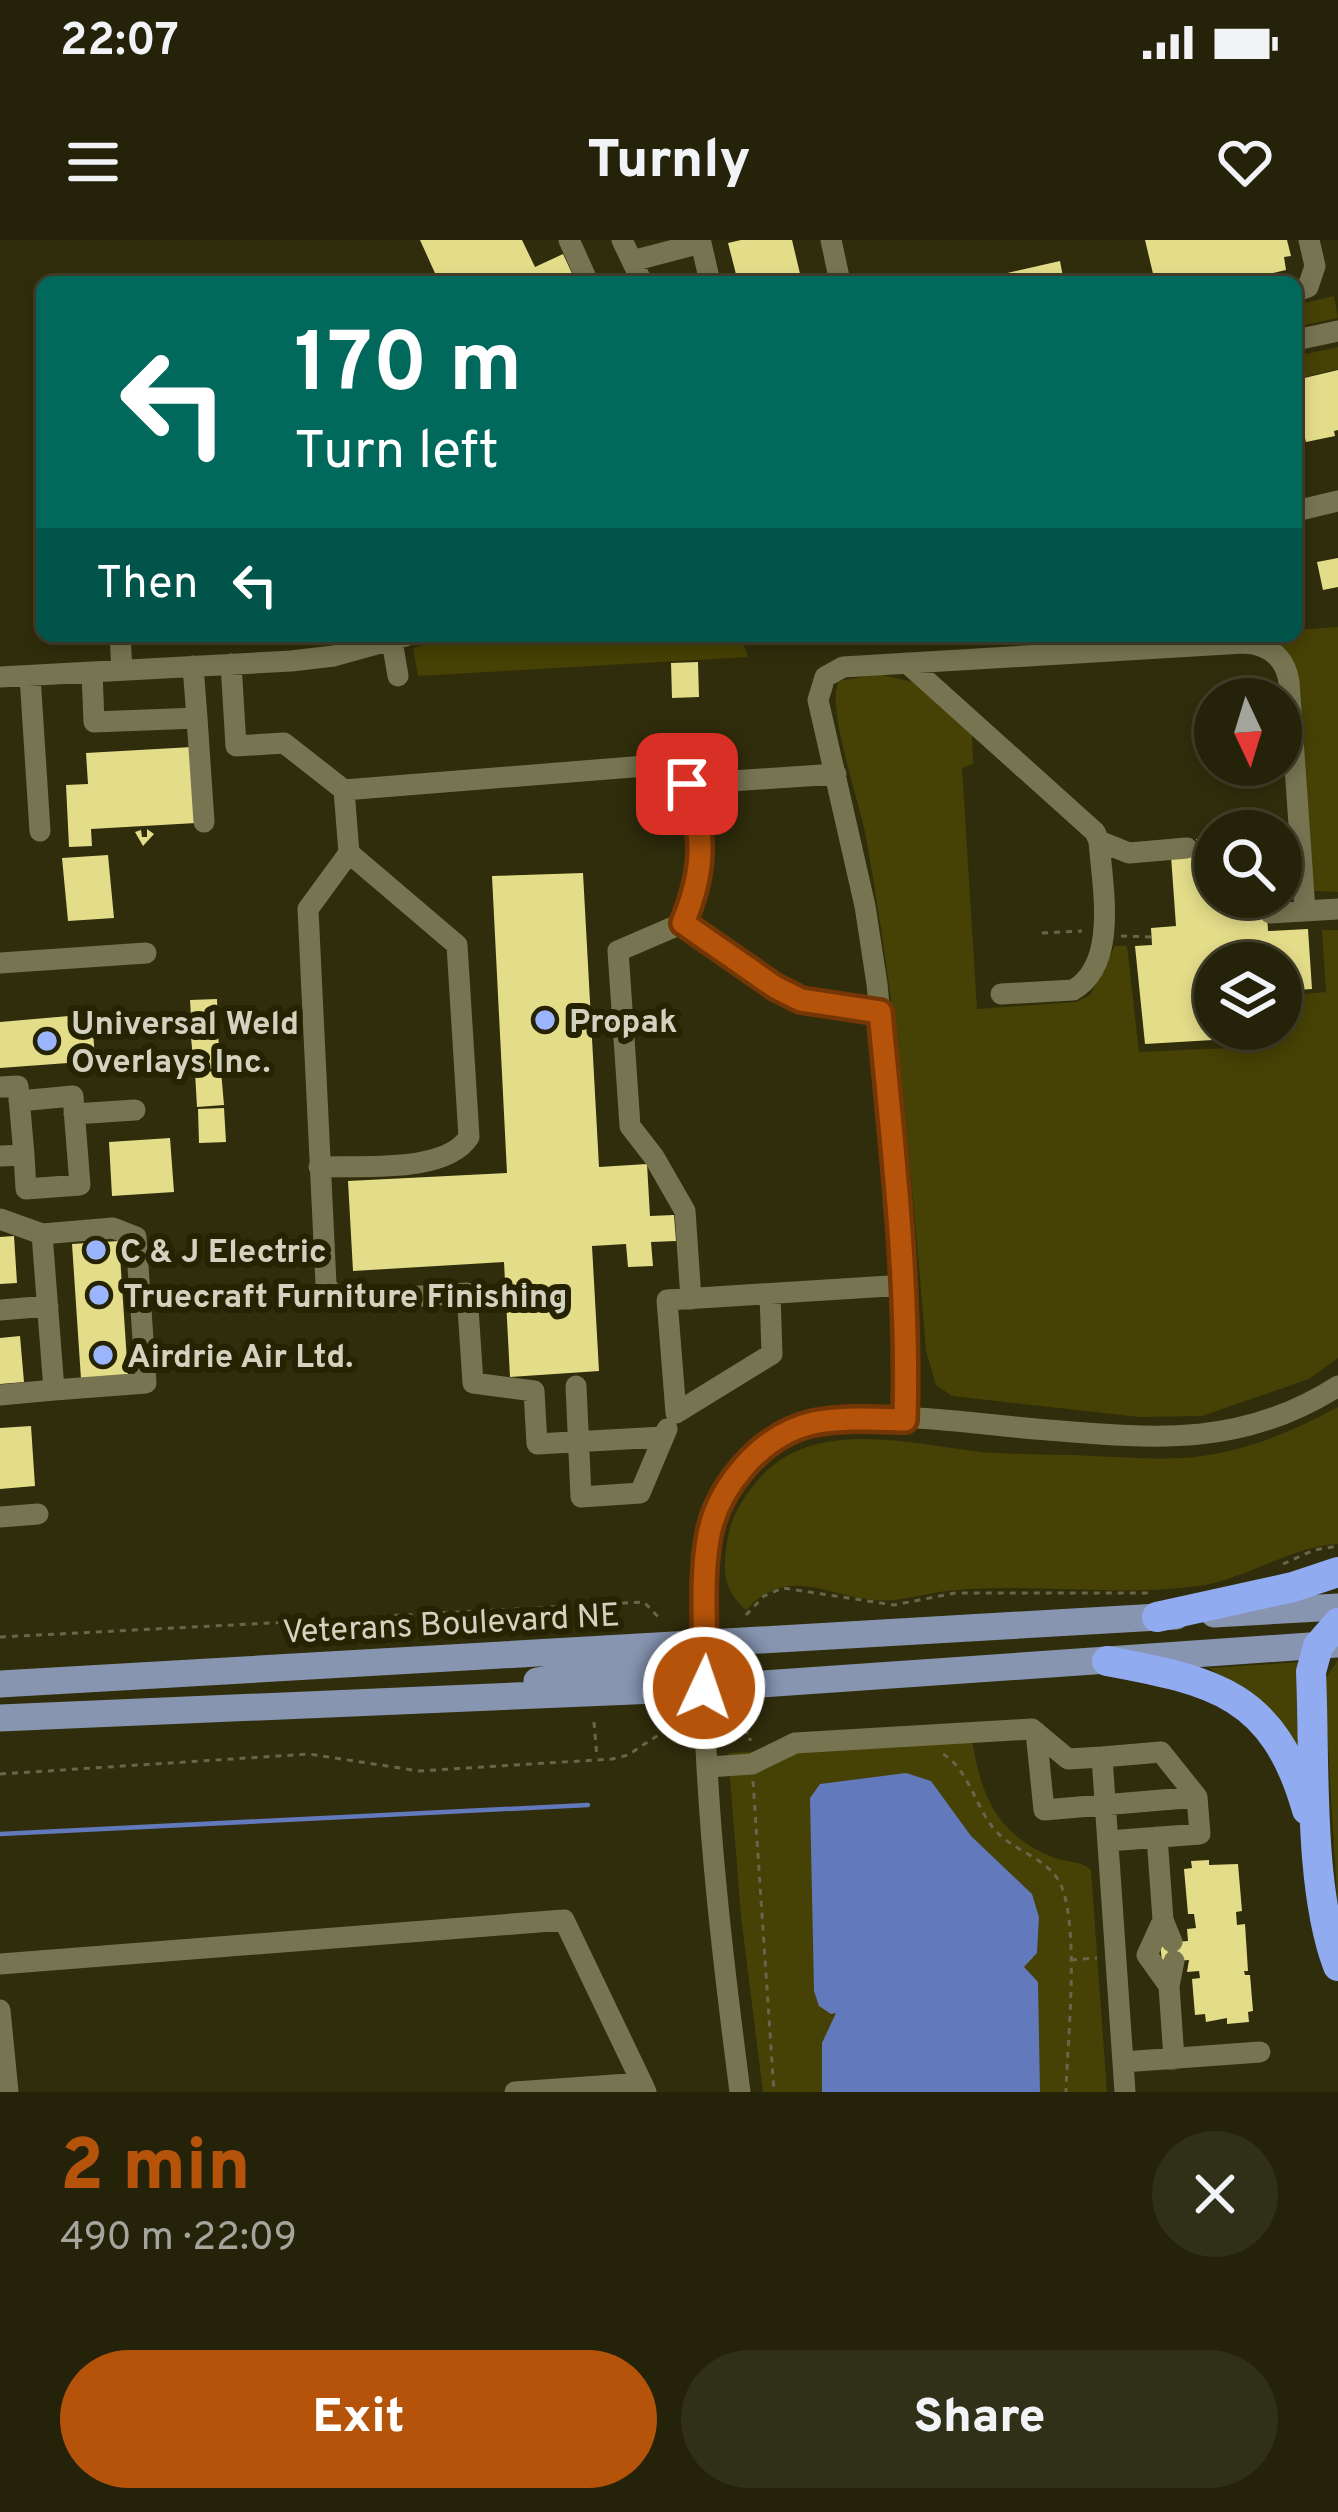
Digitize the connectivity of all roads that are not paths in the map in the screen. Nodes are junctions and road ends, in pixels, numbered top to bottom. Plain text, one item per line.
1 (568, 240) edge
2 (831, 240) edge
3 (1309, 240) edge
4 (705, 241) edge
5 (627, 250) edge
6 (585, 276) edge
7 (709, 276) edge
8 (839, 276) edge
9 (1302, 289) edge
10 (1338, 331) edge
11 (1302, 339) edge
12 (1338, 501) edge
13 (1302, 510) edge
14 (120, 642) edge
15 (385, 642) edge
16 (399, 642) edge
17 (907, 663) junction
18 (231, 664) junction
19 (193, 666) junction
20 (122, 670) junction
21 (92, 672) junction
22 (30, 676) junction
23 (398, 676) dead end
24 (0, 677) edge
25 (196, 718) junction
26 (836, 774) junction
27 (687, 784) junction
28 (344, 790) junction
29 (204, 822) dead end
30 (40, 831) dead end
31 (1099, 841) junction
32 (1187, 848) dead end
33 (349, 853) junction
34 (1338, 909) edge
35 (1302, 910) edge
36 (1305, 910) junction
37 (683, 923) junction
38 (146, 953) dead end
39 (0, 963) edge
40 (1001, 994) dead end
41 (880, 1012) junction
42 (0, 1087) edge
43 (20, 1101) junction
44 (135, 1110) dead end
45 (74, 1114) junction
46 (23, 1155) junction
47 (0, 1156) edge
48 (319, 1167) junction
49 (26, 1189) junction
50 (1, 1219) edge
51 (42, 1234) junction
52 (905, 1286) junction
53 (770, 1294) junction
54 (691, 1299) junction
55 (48, 1306) junction
56 (0, 1310) edge
57 (576, 1386) dead end
58 (1338, 1386) edge
59 (54, 1390) junction
60 (0, 1395) edge
61 (676, 1413) junction
62 (905, 1420) junction
63 (662, 1437) junction
64 (579, 1441) junction
65 (38, 1514) dead end
66 (0, 1517) edge
67 (1338, 1572) edge
68 (1159, 1605) junction
69 (1338, 1607) edge
70 (1331, 1638) edge
71 (707, 1643) junction
72 (1107, 1661) junction
73 (0, 1684) edge
74 (704, 1688) junction
75 (420, 1700) junction
76 (0, 1718) edge
77 (1036, 1732) junction
78 (1102, 1756) junction
79 (1068, 1759) junction
80 (1039, 1761) junction
81 (709, 1767) junction
82 (1197, 1797) junction
83 (1105, 1805) junction
84 (1156, 1837) junction
85 (1108, 1841) junction
86 (1319, 1869) junction
87 (1163, 1920) junction
88 (0, 1964) edge
89 (1338, 1966) edge
90 (1168, 1987) junction
91 (0, 2010) edge
92 (1260, 2052) dead end
93 (1174, 2059) junction
94 (1123, 2062) junction
95 (644, 2087) edge
96 (8, 2092) edge
97 (515, 2092) edge
98 (740, 2092) edge
99 (1125, 2092) edge

1 - 6 street
2 - 8 street
3 - 9 street
4 - 5 street
4 - 7 street
10 - 11 street
12 - 13 street
14 - 20 street
15 - 18 street
16 - 23 street
17 - 26 street
17 - 31 street
17 - 36 street
18 - 19 street
18 - 28 street
19 - 20 street
19 - 25 street
20 - 21 street
21 - 22 street
21 - 25 street
22 - 24 street
22 - 30 street
25 - 29 street
26 - 27 street
26 - 41 street
27 - 28 street
27 - 37 street
28 - 33 street
31 - 32 street
31 - 40 street
33 - 48 street
33 - 48 street
34 - 36 street
35 - 36 street
37 - 41 street
37 - 54 street
38 - 39 street
41 - 52 street
42 - 43 street
43 - 45 street
43 - 46 street
44 - 45 street
45 - 49 street
46 - 47 street
46 - 49 street
48 - 64 street
49 - 50 street
50 - 51 street
51 - 55 street
51 - 59 street
52 - 53 street
52 - 62 street
53 - 54 street
53 - 61 street
54 - 61 street
55 - 56 street
55 - 59 street
57 - 64 street
58 - 62 street
59 - 60 street
61 - 63 street
62 - 71 street
63 - 64 street
63 - 64 street
65 - 66 street
67 - 68 highway
68 - 69 main road, Veterans Boulevard NE
68 - 71 main road, Veterans Boulevard NE
70 - 72 main road
70 - 86 highway
71 - 73 main road, Veterans Boulevard NE
71 - 74 street
71 - 75 main road
72 - 74 main road
72 - 86 highway
74 - 75 main road
74 - 81 street
75 - 76 main road
77 - 79 street
77 - 80 street
77 - 81 street
78 - 79 street
78 - 82 street
78 - 83 street
79 - 80 street
80 - 83 street
81 - 98 street
82 - 83 street
82 - 84 street
83 - 85 street
84 - 85 street
84 - 87 street
85 - 94 street
86 - 89 highway
87 - 90 street
87 - 90 street
88 - 95 street
90 - 93 street
91 - 96 street
92 - 93 street
93 - 94 street
94 - 99 street
95 - 97 street

